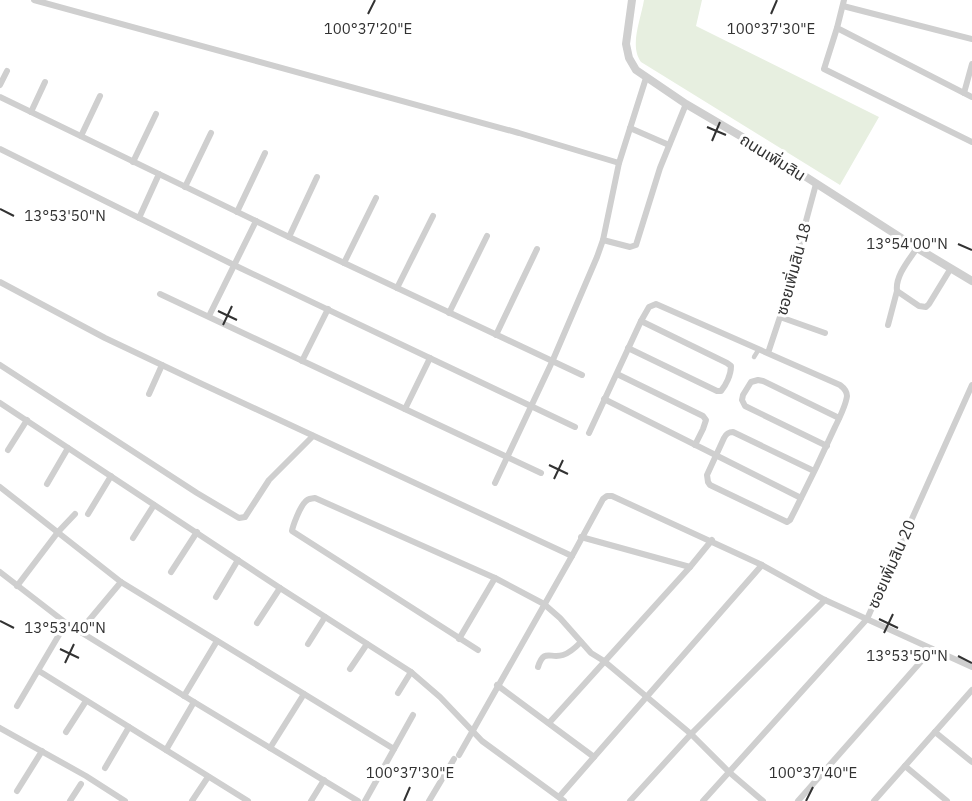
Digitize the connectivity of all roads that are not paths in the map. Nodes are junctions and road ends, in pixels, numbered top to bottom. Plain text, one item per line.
1 (34, 0) edge
2 (632, 0) edge
3 (844, 3) edge
4 (837, 28) junction
5 (972, 39) edge
6 (972, 64) edge
7 (7, 71) dead end
8 (646, 78) junction
9 (45, 82) dead end
10 (969, 84) edge
11 (0, 85) edge
12 (964, 93) junction
13 (100, 96) dead end
14 (972, 97) edge
15 (0, 98) edge
16 (686, 104) junction
17 (31, 112) junction
18 (156, 114) dead end
19 (630, 128) junction
20 (211, 133) dead end
21 (81, 136) junction
22 (972, 142) edge
23 (669, 145) junction
24 (0, 148) edge
25 (265, 153) dead end
26 (133, 162) junction
27 (619, 163) junction
28 (159, 174) junction
29 (317, 177) dead end
30 (816, 184) junction
31 (185, 187) junction
32 (376, 198) dead end
33 (237, 212) junction
34 (433, 216) dead end
35 (139, 218) junction
36 (256, 221) junction
37 (487, 236) dead end
38 (289, 237) junction
39 (603, 240) junction
40 (917, 248) junction
41 (537, 249) dead end
42 (344, 263) junction
43 (234, 265) junction
44 (951, 268) junction
45 (972, 280) edge
46 (0, 282) edge
47 (397, 288) junction
48 (897, 291) junction
49 (160, 294) dead end
50 (328, 309) junction
51 (449, 313) junction
52 (208, 316) junction
53 (780, 317) junction
54 (641, 321) junction
55 (888, 325) dead end
56 (825, 333) dead end
57 (496, 335) junction
58 (628, 348) junction
59 (759, 349) junction
60 (768, 353) junction
61 (754, 357) dead end
62 (430, 358) junction
63 (303, 361) junction
64 (552, 362) junction
65 (0, 365) edge
66 (162, 365) junction
67 (617, 374) junction
68 (582, 375) dead end
69 (972, 385) edge
70 (149, 394) dead end
71 (604, 399) junction
72 (0, 403) edge
73 (532, 406) junction
74 (405, 409) junction
75 (839, 418) junction
76 (27, 420) junction
77 (575, 427) dead end
78 (589, 433) dead end
79 (313, 436) junction
80 (695, 445) junction
81 (827, 446) junction
82 (68, 448) junction
83 (8, 450) dead end
84 (716, 456) junction
85 (507, 457) junction
86 (814, 471) junction
87 (541, 473) dead end
88 (111, 476) junction
89 (495, 483) dead end
90 (47, 484) dead end
91 (0, 487) edge
92 (801, 498) junction
93 (154, 504) junction
94 (75, 514) dead end
95 (88, 514) dead end
96 (58, 532) junction
97 (197, 532) junction
98 (581, 537) junction
99 (133, 538) dead end
100 (711, 540) junction
101 (572, 556) junction
102 (238, 560) junction
103 (762, 565) junction
104 (690, 567) junction
105 (0, 572) edge
106 (171, 572) dead end
107 (495, 578) junction
108 (121, 582) junction
109 (17, 586) junction
110 (280, 588) junction
111 (216, 597) dead end
112 (825, 600) junction
113 (544, 604) junction
114 (325, 617) junction
115 (867, 619) junction
116 (66, 622) junction
117 (257, 623) dead end
118 (80, 631) junction
119 (459, 639) junction
120 (217, 641) junction
121 (581, 642) junction
122 (308, 644) dead end
123 (367, 644) junction
124 (932, 649) junction
125 (478, 650) dead end
126 (604, 661) junction
127 (538, 667) dead end
128 (972, 667) edge
129 (350, 669) dead end
130 (39, 671) junction
131 (411, 672) junction
132 (497, 685) junction
133 (972, 690) edge
134 (398, 693) dead end
135 (304, 694) junction
136 (184, 696) junction
137 (647, 697) junction
138 (965, 698) junction
139 (86, 700) junction
140 (194, 702) junction
141 (972, 703) edge
142 (18, 706) dead end
143 (413, 715) dead end
144 (549, 723) junction
145 (129, 727) junction
146 (0, 728) edge
147 (66, 732) dead end
148 (472, 732) junction
149 (935, 732) junction
150 (691, 734) junction
151 (270, 748) junction
152 (394, 749) junction
153 (166, 750) junction
154 (42, 751) junction
155 (594, 757) junction
156 (972, 762) edge
157 (905, 766) junction
158 (105, 768) dead end
159 (729, 772) junction
160 (207, 777) junction
161 (324, 780) junction
162 (81, 784) dead end
163 (17, 791) dead end
164 (562, 799) edge
165 (876, 800) edge
166 (70, 801) edge
167 (125, 801) edge
168 (192, 801) edge
169 (248, 801) edge
170 (311, 801) edge
171 (358, 801) edge
172 (365, 801) edge
173 (429, 801) edge
174 (630, 801) edge
175 (703, 801) edge
176 (763, 801) edge
177 (798, 801) edge
178 (947, 801) edge

1 - 27 street
2 - 8 street, ถนนเพิ่มสิน
3 - 4 street
3 - 5 street
4 - 12 street
4 - 22 street
6 - 10 street
7 - 11 street
8 - 16 street, ถนนเพิ่มสิน
8 - 19 street
9 - 17 street
10 - 12 street
12 - 14 street
13 - 21 street
15 - 17 street
16 - 23 street
16 - 30 street, ถนนเพิ่มสิน
17 - 21 street
18 - 26 street
19 - 23 street
19 - 27 street
20 - 31 street
21 - 26 street
23 - 39 street
24 - 35 street
25 - 33 street
26 - 28 street
27 - 39 street
28 - 31 street
28 - 35 street
29 - 38 street
30 - 40 street, ถนนเพิ่มสิน
30 - 53 street, ซอยเพิ่มสิน 18
31 - 33 street
32 - 42 street
33 - 36 street
34 - 47 street
35 - 43 street
36 - 38 street
36 - 43 street
37 - 51 street
38 - 42 street
39 - 64 street
40 - 44 street, ถนนเพิ่มสิน
40 - 48 street
41 - 57 street
42 - 47 street
43 - 50 street
43 - 52 street
44 - 45 street, ถนนเพิ่มสิน
44 - 48 street
46 - 66 street
47 - 51 street
48 - 55 street
49 - 52 street
50 - 62 street
50 - 63 street
51 - 57 street
52 - 63 street
53 - 56 street
53 - 60 street, ซอยเพิ่มสิน 18
54 - 58 street
54 - 58 street
54 - 59 street
57 - 64 street
58 - 67 street
59 - 60 street
59 - 61 street
60 - 75 street
62 - 73 street
62 - 74 street
63 - 74 street
64 - 68 street
64 - 73 street
65 - 79 street
66 - 70 street
66 - 79 street
67 - 71 street
67 - 80 street
69 - 115 street, ซอยเพิ่มสิน 20
71 - 78 street
71 - 80 street
72 - 76 street
73 - 77 street
73 - 85 street
74 - 85 street
75 - 81 street
75 - 81 street
76 - 82 street
76 - 83 street
79 - 101 street
80 - 84 street
81 - 86 street
82 - 88 street
82 - 90 street
84 - 86 street
84 - 92 street
84 - 92 street
85 - 87 street
85 - 89 street
86 - 92 street
88 - 93 street
88 - 95 street
91 - 96 street
93 - 97 street
93 - 99 street
94 - 96 street
96 - 108 street
96 - 109 street
97 - 102 street
97 - 106 street
98 - 100 street
98 - 101 street
98 - 104 street
100 - 103 street
100 - 104 street
101 - 113 street
102 - 110 street
102 - 111 street
103 - 112 street
103 - 137 street
104 - 126 street
105 - 109 street
107 - 113 street
107 - 119 street
107 - 119 street
108 - 118 street
108 - 120 street
109 - 116 street
110 - 114 street
110 - 117 street
112 - 115 street
112 - 150 street
113 - 121 street
113 - 132 street
114 - 122 street
114 - 123 street
115 - 124 street
115 - 159 street, ซอยเพิ่มสิน 20
116 - 118 street
116 - 130 street
118 - 136 street
119 - 125 street
120 - 135 street
120 - 136 street
121 - 126 street
121 - 127 street
123 - 129 street
123 - 131 street
124 - 128 street
124 - 177 street
126 - 137 street
126 - 144 street
130 - 139 street
130 - 142 street
131 - 134 street
131 - 148 street
132 - 144 street
132 - 148 street
133 - 138 street
135 - 151 street
135 - 152 street
136 - 140 street
137 - 150 street
137 - 155 street
138 - 141 street
138 - 149 street
139 - 145 street
139 - 147 street
140 - 151 street
140 - 153 street
143 - 152 street
144 - 155 street
145 - 153 street
145 - 158 street
146 - 154 street
148 - 164 street
148 - 173 street
149 - 156 street
149 - 157 street
150 - 159 street
150 - 174 street
151 - 161 street
152 - 172 street
153 - 160 street
154 - 163 street
154 - 167 street
155 - 164 street
157 - 165 street
157 - 178 street
159 - 175 street, ซอยเพิ่มสิน 20
159 - 176 street
160 - 168 street
160 - 169 street
161 - 170 street
161 - 171 street
162 - 166 street

